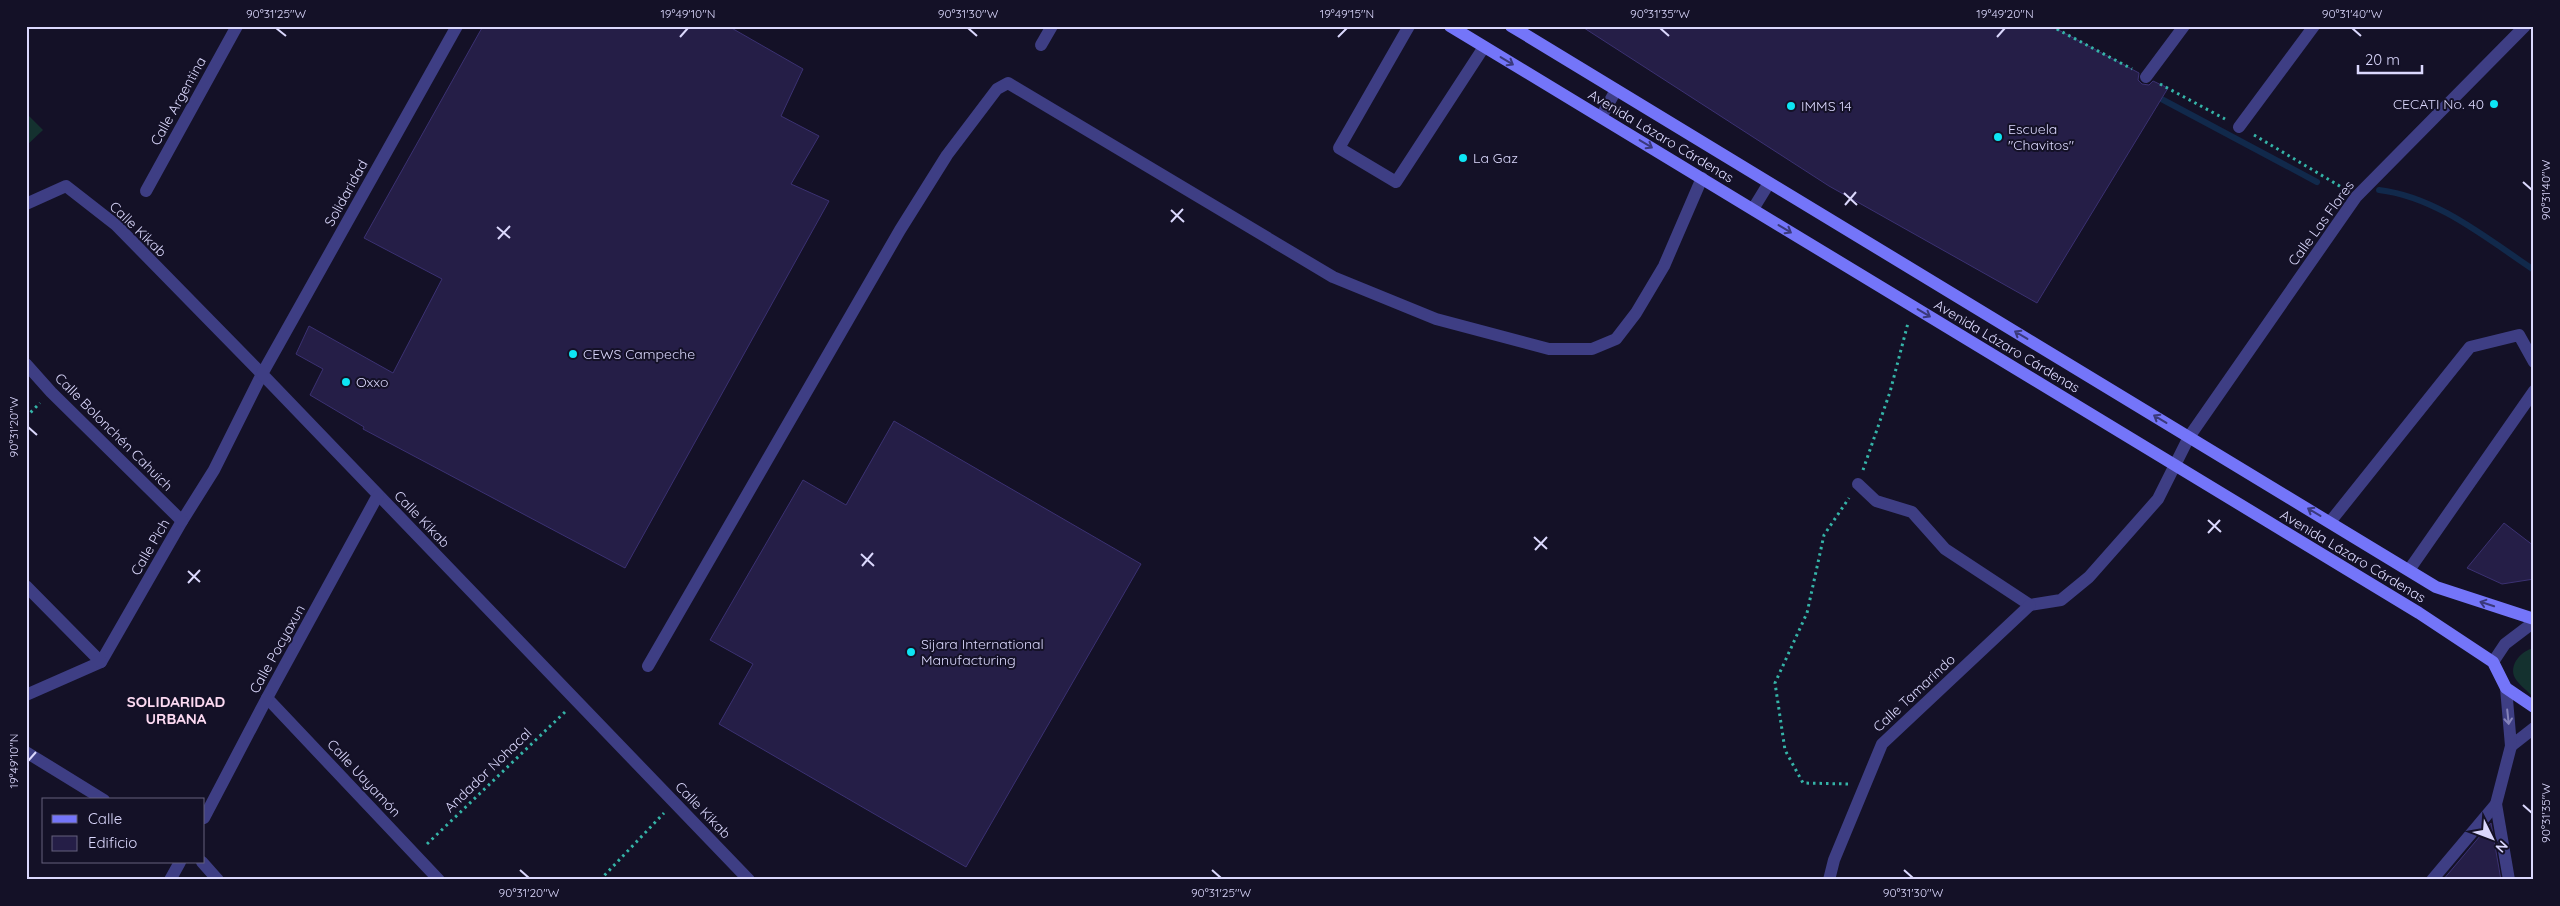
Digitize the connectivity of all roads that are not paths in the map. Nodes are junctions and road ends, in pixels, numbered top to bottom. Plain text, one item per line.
1 (237, 26) edge
2 (457, 26) edge
3 (1052, 26) edge
4 (1409, 26) edge
5 (1450, 26) edge
6 (1511, 26) edge
7 (2184, 26) edge
8 (2314, 26) edge
9 (2525, 26) edge
10 (1041, 45) dead end
11 (1484, 47) junction
12 (2146, 77) road end
13 (1616, 90) junction
14 (1601, 117) junction
15 (2239, 126) road end
16 (1702, 178) junction
17 (1769, 182) junction
18 (146, 191) dead end
19 (26, 204) edge
20 (1753, 209) junction
21 (2534, 362) edge
22 (26, 364) edge
23 (262, 374) junction
24 (2534, 391) edge
25 (2189, 437) junction
26 (2175, 465) junction
27 (1858, 484) road end
28 (378, 495) junction
29 (182, 521) junction
30 (2330, 522) junction
31 (2409, 570) junction
32 (26, 586) edge
33 (2030, 605) junction
34 (2534, 620) edge
35 (101, 662) junction
36 (2493, 662) junction
37 (648, 666) dead end
38 (2506, 688) junction
39 (26, 695) edge
40 (267, 698) junction
41 (2534, 707) edge
42 (2534, 728) edge
43 (2511, 746) junction
44 (26, 752) edge
45 (101, 798) edge
46 (2496, 804) junction
47 (205, 816) edge
48 (179, 864) edge
49 (204, 864) edge
50 (170, 880) edge
51 (218, 880) edge
52 (439, 880) edge
53 (749, 880) edge
54 (1829, 880) edge
55 (2432, 880) edge
56 (2509, 880) edge

1 - 18 street, Calle Argentina
2 - 23 street, Solidaridad
3 - 10 street
4 - 11 street
5 - 11 main road, Avenida Lázaro Cárdenas
6 - 13 main road, Avenida Lázaro Cárdenas
7 - 12 street
8 - 15 street
9 - 25 street, Calle Las Flores
11 -> 14 main road, Avenida Lázaro Cárdenas
13 - 14 street
13 - 17 main road, Avenida Lázaro Cárdenas
14 -> 16 main road, Avenida Lázaro Cárdenas
16 - 20 main road, Avenida Lázaro Cárdenas
16 - 37 street
17 - 20 street
25 -> 17 main road, Avenida Lázaro Cárdenas
19 - 23 street, Calle Kikab
20 -> 26 main road, Avenida Lázaro Cárdenas
21 - 30 street
22 - 29 street, Calle Bolonchén Cahuich
23 - 28 street, Calle Kikab
23 - 29 street, Calle Pich
24 - 31 street
25 - 26 street, Calle Las Flores
30 -> 25 main road, Avenida Lázaro Cárdenas
26 - 33 street
26 - 36 main road, Avenida Lázaro Cárdenas
27 - 33 street
28 - 40 street, Calle Pocyaxun
28 - 53 street, Calle Kikab
29 - 35 street, Calle Pich
30 - 31 main road, Avenida Lázaro Cárdenas
34 -> 31 main road, Avenida Lázaro Cárdenas
32 - 35 street
33 - 54 street, Calle Tamarindo
34 - 36 street
35 - 39 street
36 - 38 main road
38 - 41 main road
38 -> 43 street
40 - 47 street, Calle Pocyaxun
40 - 52 street, Calle Uayamón
42 - 43 street
43 - 46 street
44 - 45 street
46 - 55 street
46 - 56 street
48 - 50 street
49 - 51 street

